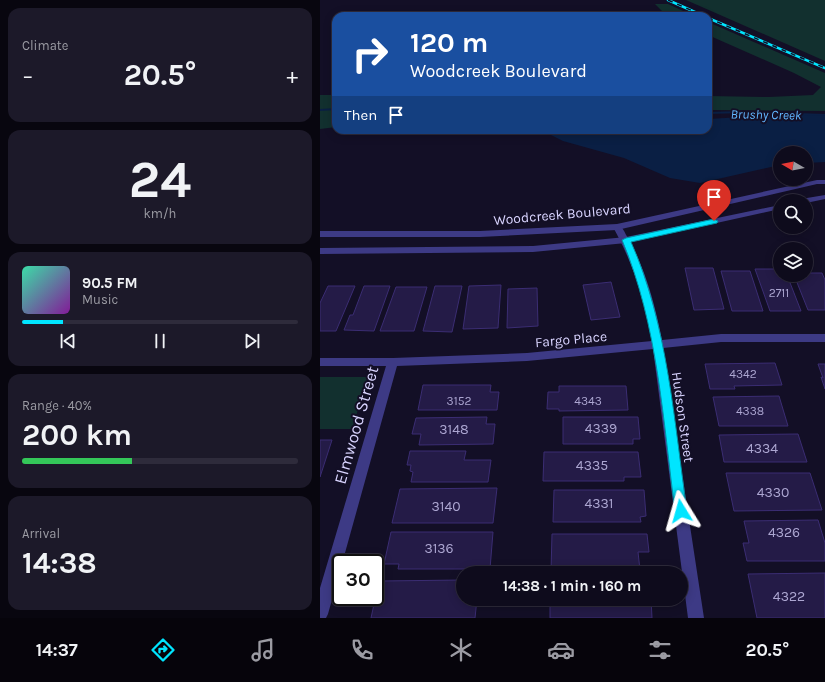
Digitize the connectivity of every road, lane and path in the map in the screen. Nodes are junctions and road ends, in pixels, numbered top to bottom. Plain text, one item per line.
1 (825, 182) edge
2 (825, 197) edge
3 (813, 199) edge
4 (773, 208) edge
5 (617, 227) junction
6 (320, 234) edge
7 (626, 240) junction
8 (320, 251) edge
9 (825, 338) edge
10 (658, 343) junction
11 (320, 362) edge
12 (393, 362) junction
13 (320, 614) edge
14 (696, 618) edge

1 - 5 street, Woodcreek Boulevard
2 - 3 street
4 - 7 street, Woodcreek Boulevard
5 - 6 street, Woodcreek Boulevard
5 - 7 street, Hudson Street
7 - 8 street, Woodcreek Boulevard
7 - 10 street, Hudson Street
9 - 10 street, Fargo Place
10 - 12 street, Fargo Place
10 - 14 street, Hudson Street
11 - 12 street, Fargo Place
12 - 13 street, Elmwood Street

